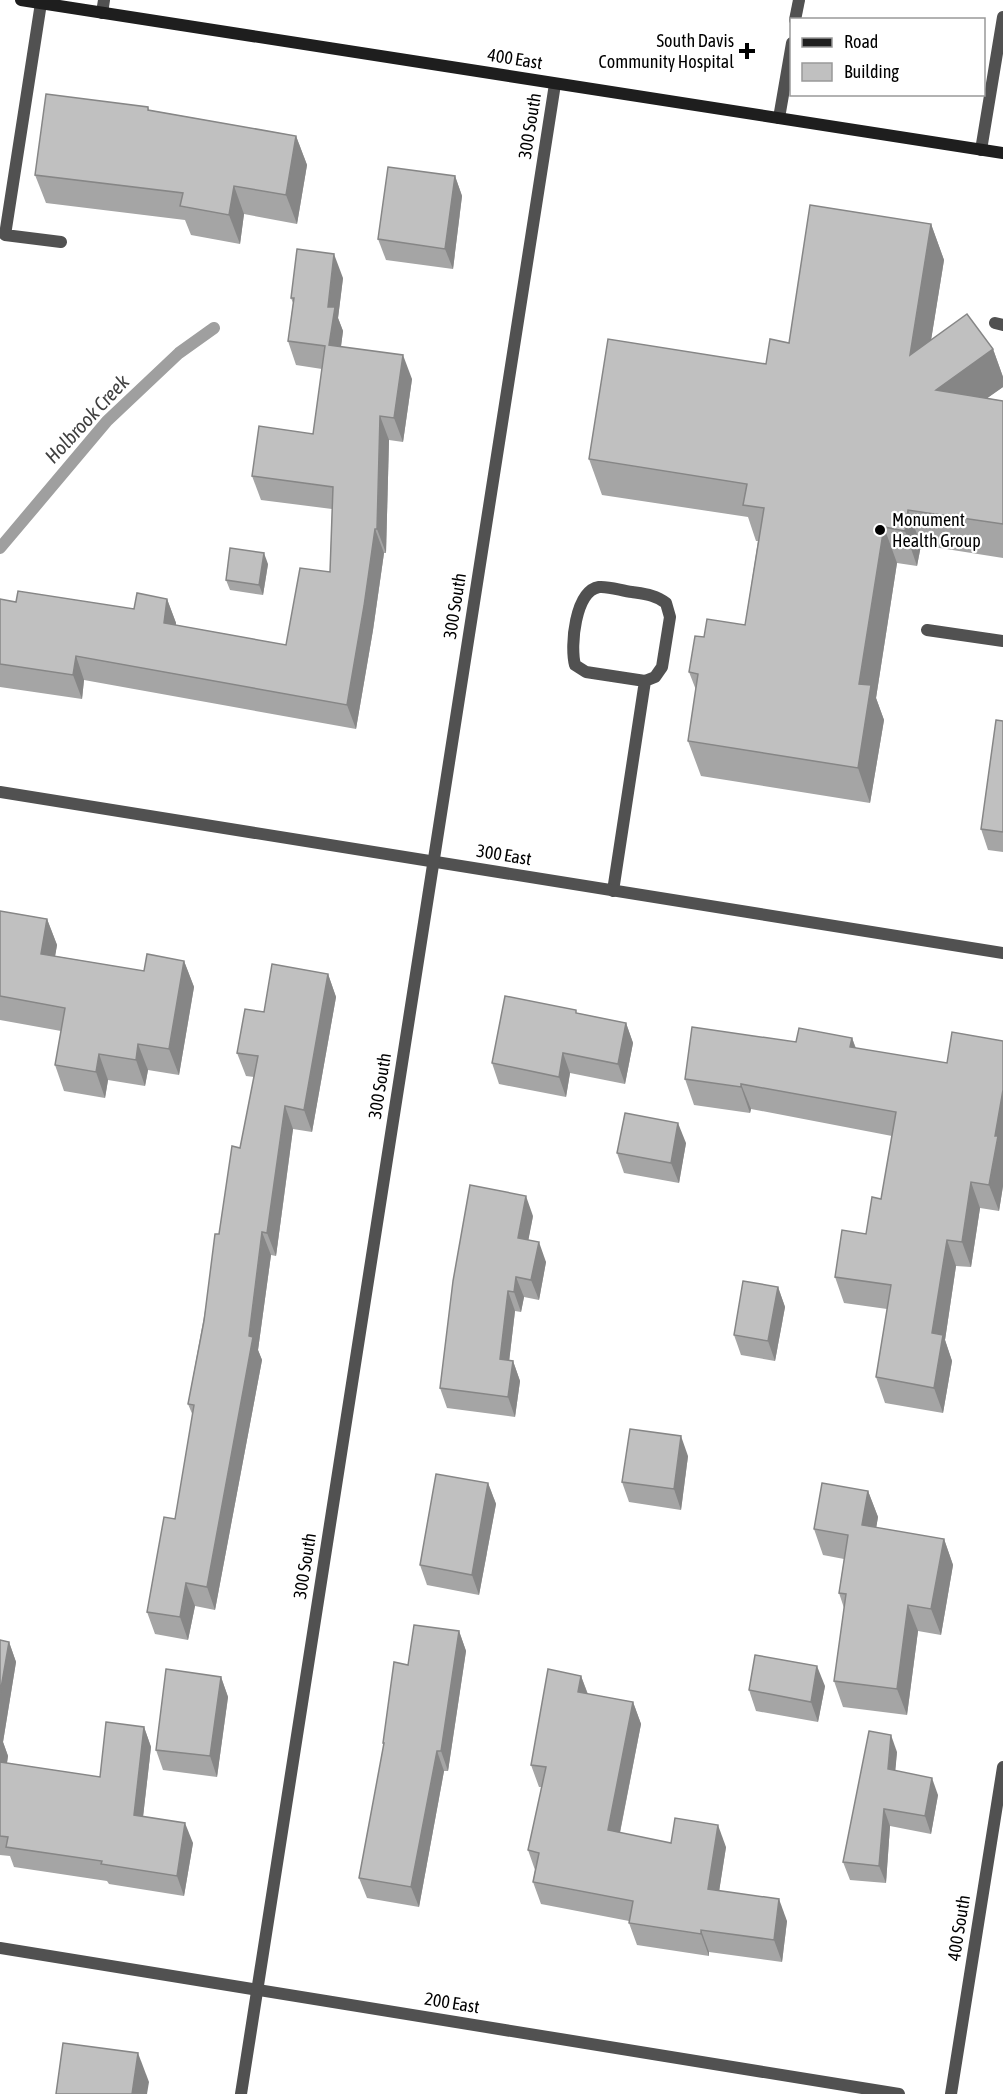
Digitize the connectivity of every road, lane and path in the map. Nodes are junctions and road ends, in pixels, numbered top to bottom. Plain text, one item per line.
1 (21, 0) edge
2 (799, 0) edge
3 (41, 3) junction
4 (103, 6) edge
5 (1003, 17) edge
6 (795, 18) edge
7 (790, 55) edge
8 (555, 84) junction
9 (779, 118) junction
10 (981, 150) junction
11 (1003, 153) edge
12 (61, 242) dead end
13 (927, 630) dead end
14 (1003, 641) edge
15 (645, 681) junction
16 (0, 792) edge
17 (433, 862) junction
18 (613, 891) junction
19 (1003, 953) edge
20 (1003, 1767) edge
21 (0, 1948) edge
22 (257, 1990) junction
23 (241, 2094) edge
24 (898, 2094) edge
25 (951, 2094) edge

1 - 3 main road, 400 East
2 - 6 street
3 - 4 main road, 400 East
3 - 12 street
4 - 8 main road, 400 East
5 - 10 street
7 - 9 street
8 - 9 main road, 400 East
8 - 17 street, 300 South
9 - 10 main road, 400 East
10 - 11 main road, 400 East
13 - 14 street
15 - 15 street
15 - 18 street
16 - 17 street, 300 East
17 - 18 street, 300 East
17 - 22 street, 300 South
18 - 19 street, 300 East
20 - 25 street, 400 South
21 - 22 street, 200 East
22 - 23 street, 300 South
22 - 24 street, 200 East

